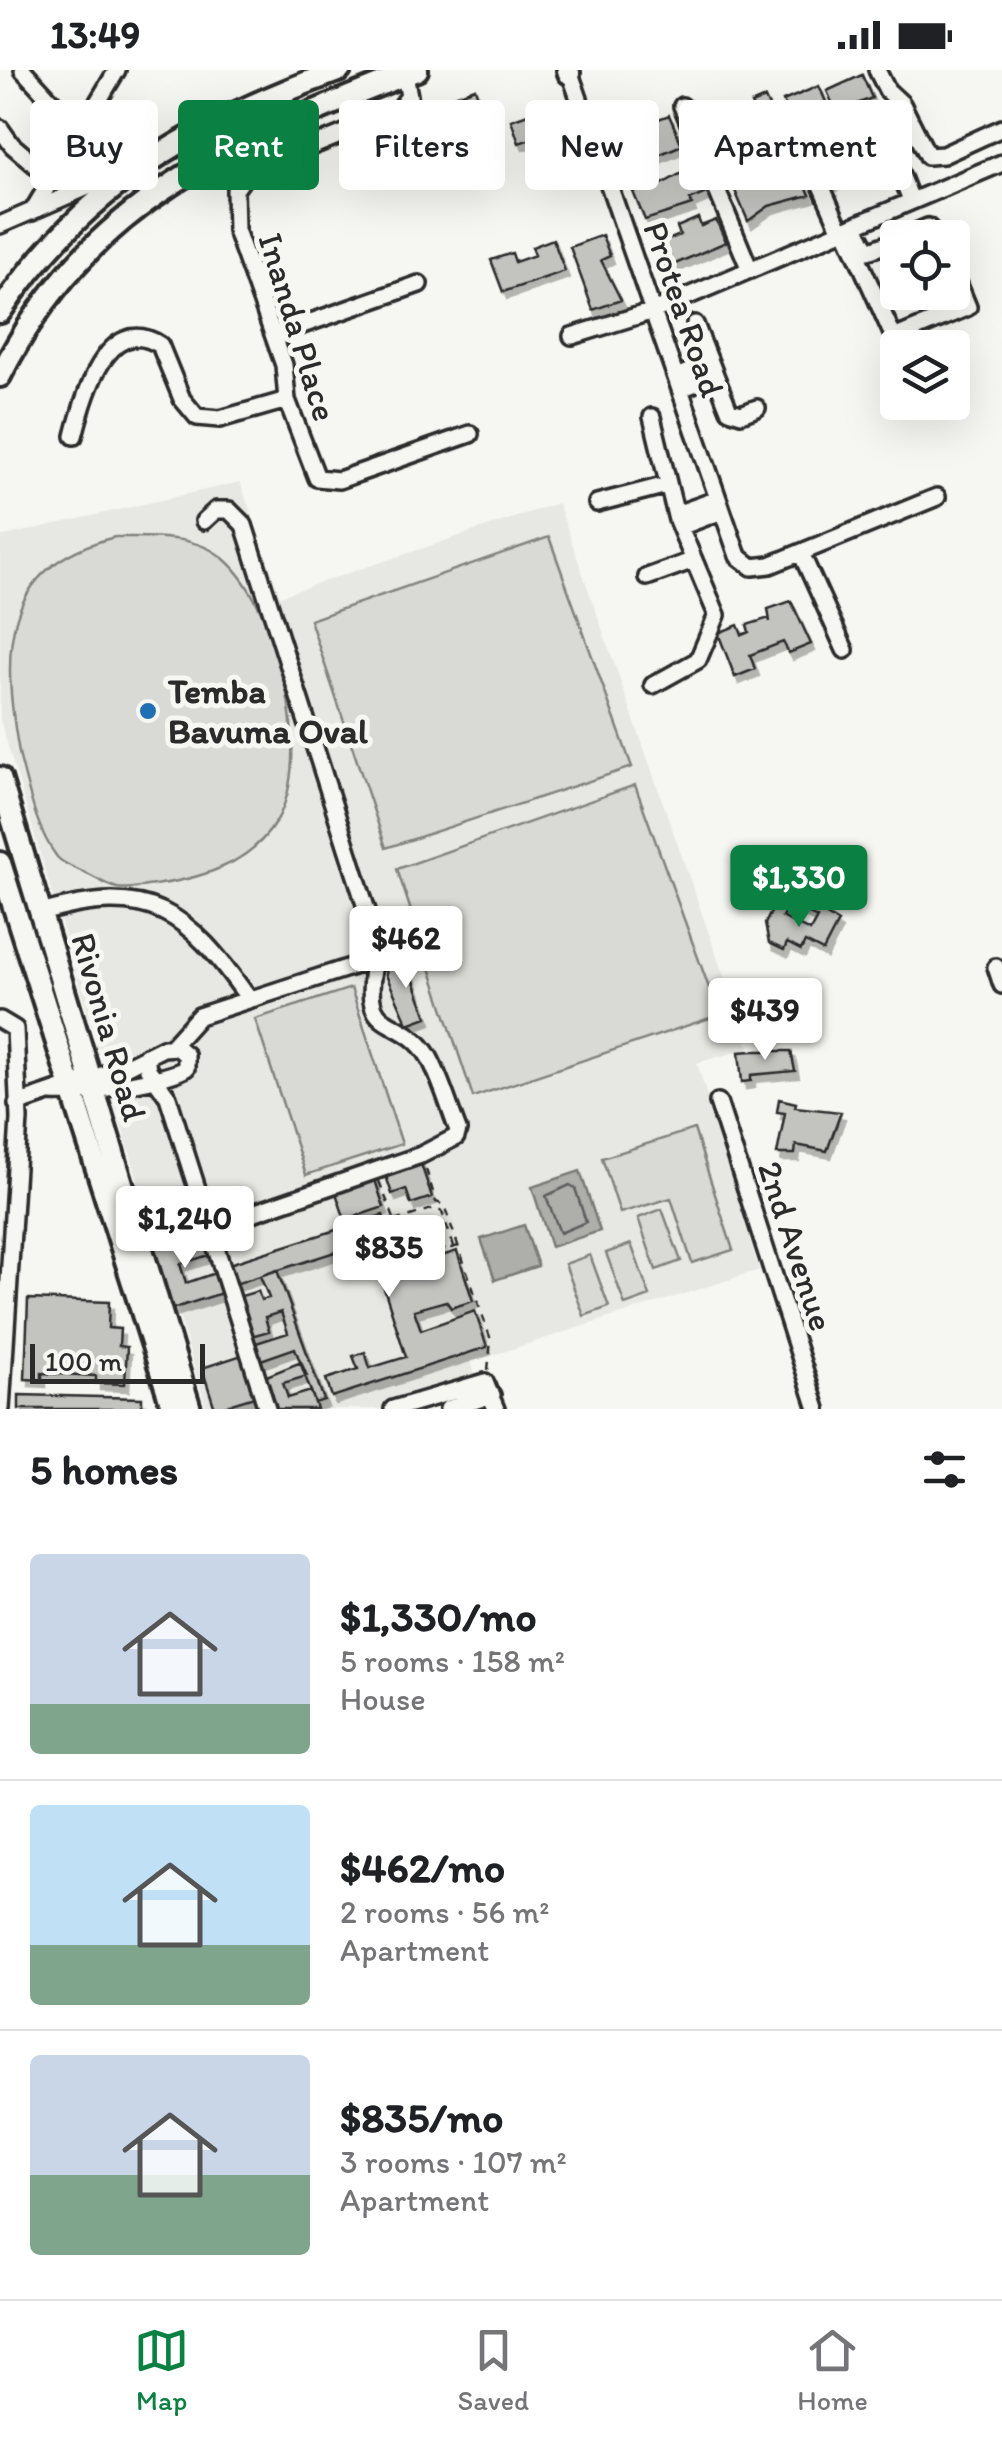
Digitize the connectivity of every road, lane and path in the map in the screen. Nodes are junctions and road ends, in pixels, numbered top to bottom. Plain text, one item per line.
1 (23, 70) edge
2 (118, 70) edge
3 (340, 70) edge
4 (877, 70) edge
5 (570, 71) edge
6 (406, 74) edge
7 (51, 100) edge
8 (100, 100) edge
9 (580, 100) edge
10 (0, 128) edge
11 (1002, 128) edge
12 (984, 135) junction
13 (158, 155) edge
14 (30, 160) edge
15 (1000, 164) edge
16 (45, 190) edge
17 (82, 190) edge
18 (111, 190) edge
19 (611, 190) edge
20 (716, 190) edge
21 (823, 190) edge
22 (907, 190) edge
23 (911, 200) junction
24 (32, 212) junction
25 (0, 224) edge
26 (847, 228) junction
27 (880, 246) edge
28 (750, 270) junction
29 (419, 284) dead end
30 (880, 305) edge
31 (654, 310) junction
32 (882, 310) edge
33 (964, 310) edge
34 (0, 312) edge
35 (694, 324) dead end
36 (274, 335) junction
37 (572, 336) dead end
38 (713, 369) junction
39 (0, 376) edge
40 (679, 383) junction
41 (287, 400) junction
42 (757, 408) dead end
43 (652, 417) dead end
44 (470, 434) dead end
45 (74, 436) dead end
46 (667, 485) junction
47 (936, 497) dead end
48 (597, 503) dead end
49 (720, 505) junction
50 (204, 521) dead end
51 (683, 521) junction
52 (801, 553) junction
53 (694, 560) junction
54 (647, 577) dead end
55 (845, 650) dead end
56 (653, 685) dead end
57 (0, 778) edge
58 (0, 863) edge
59 (42, 914) junction
60 (375, 959) junction
61 (996, 967) dead end
62 (1002, 985) edge
63 (248, 998) junction
64 (0, 1020) edge
65 (171, 1047) junction
66 (146, 1056) junction
67 (154, 1080) junction
68 (83, 1087) junction
69 (718, 1102) dead end
70 (18, 1104) junction
71 (421, 1154) junction
72 (375, 1170) junction
73 (241, 1217) dead end
74 (395, 1221) junction
75 (456, 1246) junction
76 (445, 1250) junction
77 (490, 1392) edge
78 (1, 1409) edge
79 (173, 1409) edge
80 (190, 1409) edge
81 (267, 1409) edge
82 (395, 1409) edge
83 (448, 1409) edge
84 (817, 1409) edge

1 - 7 street
2 - 8 street
3 - 13 main road
4 - 12 street
5 - 9 street, Protea Road
6 - 36 street, Inanda Place
6 - 39 main road
10 - 14 street
11 - 12 street
12 - 15 street
15 - 23 street
16 - 24 street
17 - 24 street
18 - 34 main road
19 - 31 street, Protea Road
20 - 28 street
21 - 26 street
22 - 23 street
23 - 26 street
24 - 25 street
26 - 27 street
26 - 28 street
26 - 30 street
28 - 31 street
29 - 36 street
31 - 37 street
31 - 40 street, Protea Road
32 - 33 street
35 - 38 street
36 - 41 street, Inanda Place
38 - 40 street
38 - 42 street
40 - 49 street, Protea Road
41 - 44 street, Inanda Place
41 - 45 street
43 - 46 street
46 - 48 street
46 - 51 street
47 - 52 street
49 - 51 street
49 - 52 street, Protea Road
50 - 60 street
51 - 53 street
52 - 55 street
53 - 54 street
53 - 56 street
57 - 59 main road, Rivonia Road
58 - 68 main road, Rivonia Road
59 - 63 street
59 - 68 main road, Rivonia Road
60 - 63 street
60 - 71 street
61 - 62 street
63 - 65 street
64 - 70 street
65 - 66 street
65 - 67 street
66 - 67 street
66 - 68 street
67 - 68 street
67 - 81 street
68 - 70 street
68 - 79 main road, Rivonia Road
68 - 80 main road, Rivonia Road
69 - 84 street, 2nd Avenue
70 - 78 street
71 - 72 street
71 - 75 path
72 - 73 street
72 - 74 path
74 - 75 path
74 - 76 path
74 - 76 path
75 - 76 path
75 - 77 path
77 - 82 street
77 - 83 street

